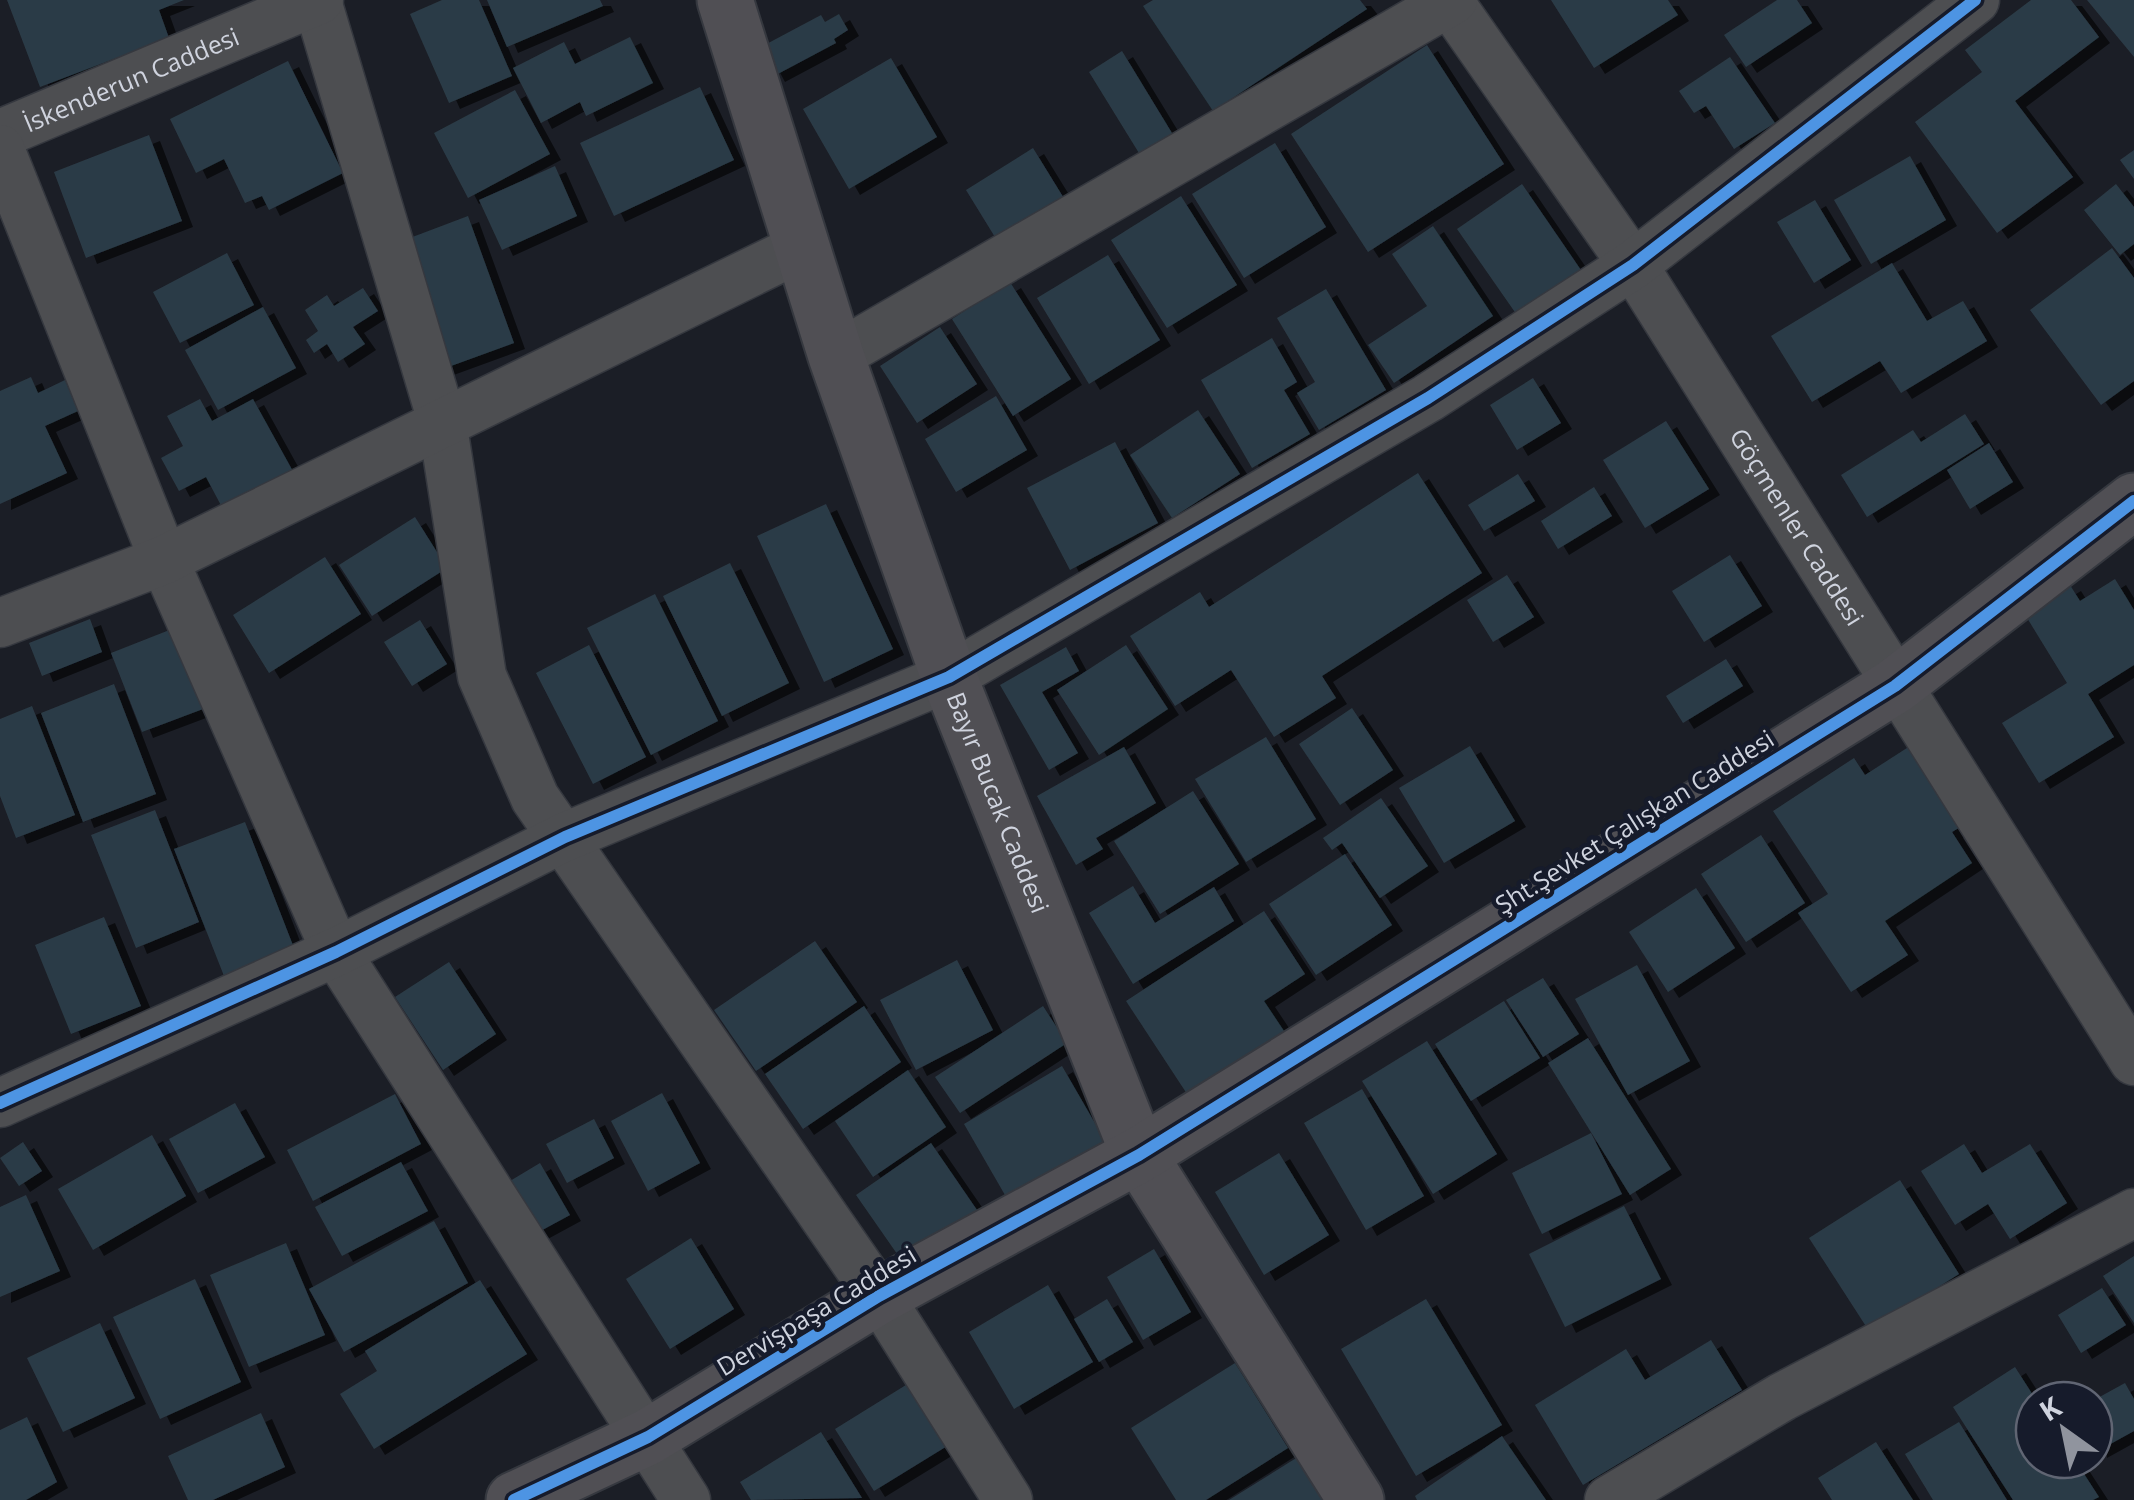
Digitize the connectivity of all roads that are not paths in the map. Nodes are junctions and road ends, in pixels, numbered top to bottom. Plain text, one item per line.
1 (318, 0) edge
2 (725, 0) edge
3 (1976, 0) edge
4 (1450, 1) edge
5 (0, 134) edge
6 (0, 149) edge
7 (802, 247) junction
8 (1633, 265) junction
9 (836, 356) junction
10 (442, 420) junction
11 (2134, 501) edge
12 (164, 560) junction
13 (0, 624) edge
14 (949, 677) junction
15 (1895, 686) junction
16 (565, 837) junction
17 (336, 952) junction
18 (2134, 1061) edge
19 (0, 1104) edge
20 (1140, 1155) junction
21 (2134, 1213) edge
22 (879, 1296) junction
23 (648, 1437) junction
24 (514, 1500) edge
25 (686, 1500) edge
26 (1008, 1500) edge
27 (1356, 1500) edge
28 (1609, 1500) edge

1 - 5 street, İskenderun Caddesi
1 - 10 street
2 - 7 street, Bayır Bucak Caddesi
3 - 8 street
4 - 8 street, Göçmenler Caddesi
4 - 9 street
6 - 12 street
7 - 9 street, Bayır Bucak Caddesi
7 - 10 street
8 - 14 street
8 - 15 street, Göçmenler Caddesi
9 - 14 street, Bayır Bucak Caddesi
10 - 12 street
10 - 16 street
11 - 15 street, Şht.Şevket Çalışkan Caddesi
12 - 13 street
12 - 17 street
14 - 16 street
14 - 20 street, Bayır Bucak Caddesi
15 - 18 street, Göçmenler Caddesi
15 - 20 street, Şht.Şevket Çalışkan Caddesi
16 - 17 street
16 - 22 street
17 - 19 street
17 - 23 street
20 - 22 street, Dervişpaşa Caddesi
20 - 27 street, Bayır Bucak Caddesi
21 - 28 street
22 - 23 street, Dervişpaşa Caddesi
22 - 26 street
23 - 24 street, Dervişpaşa Caddesi
23 - 25 street

